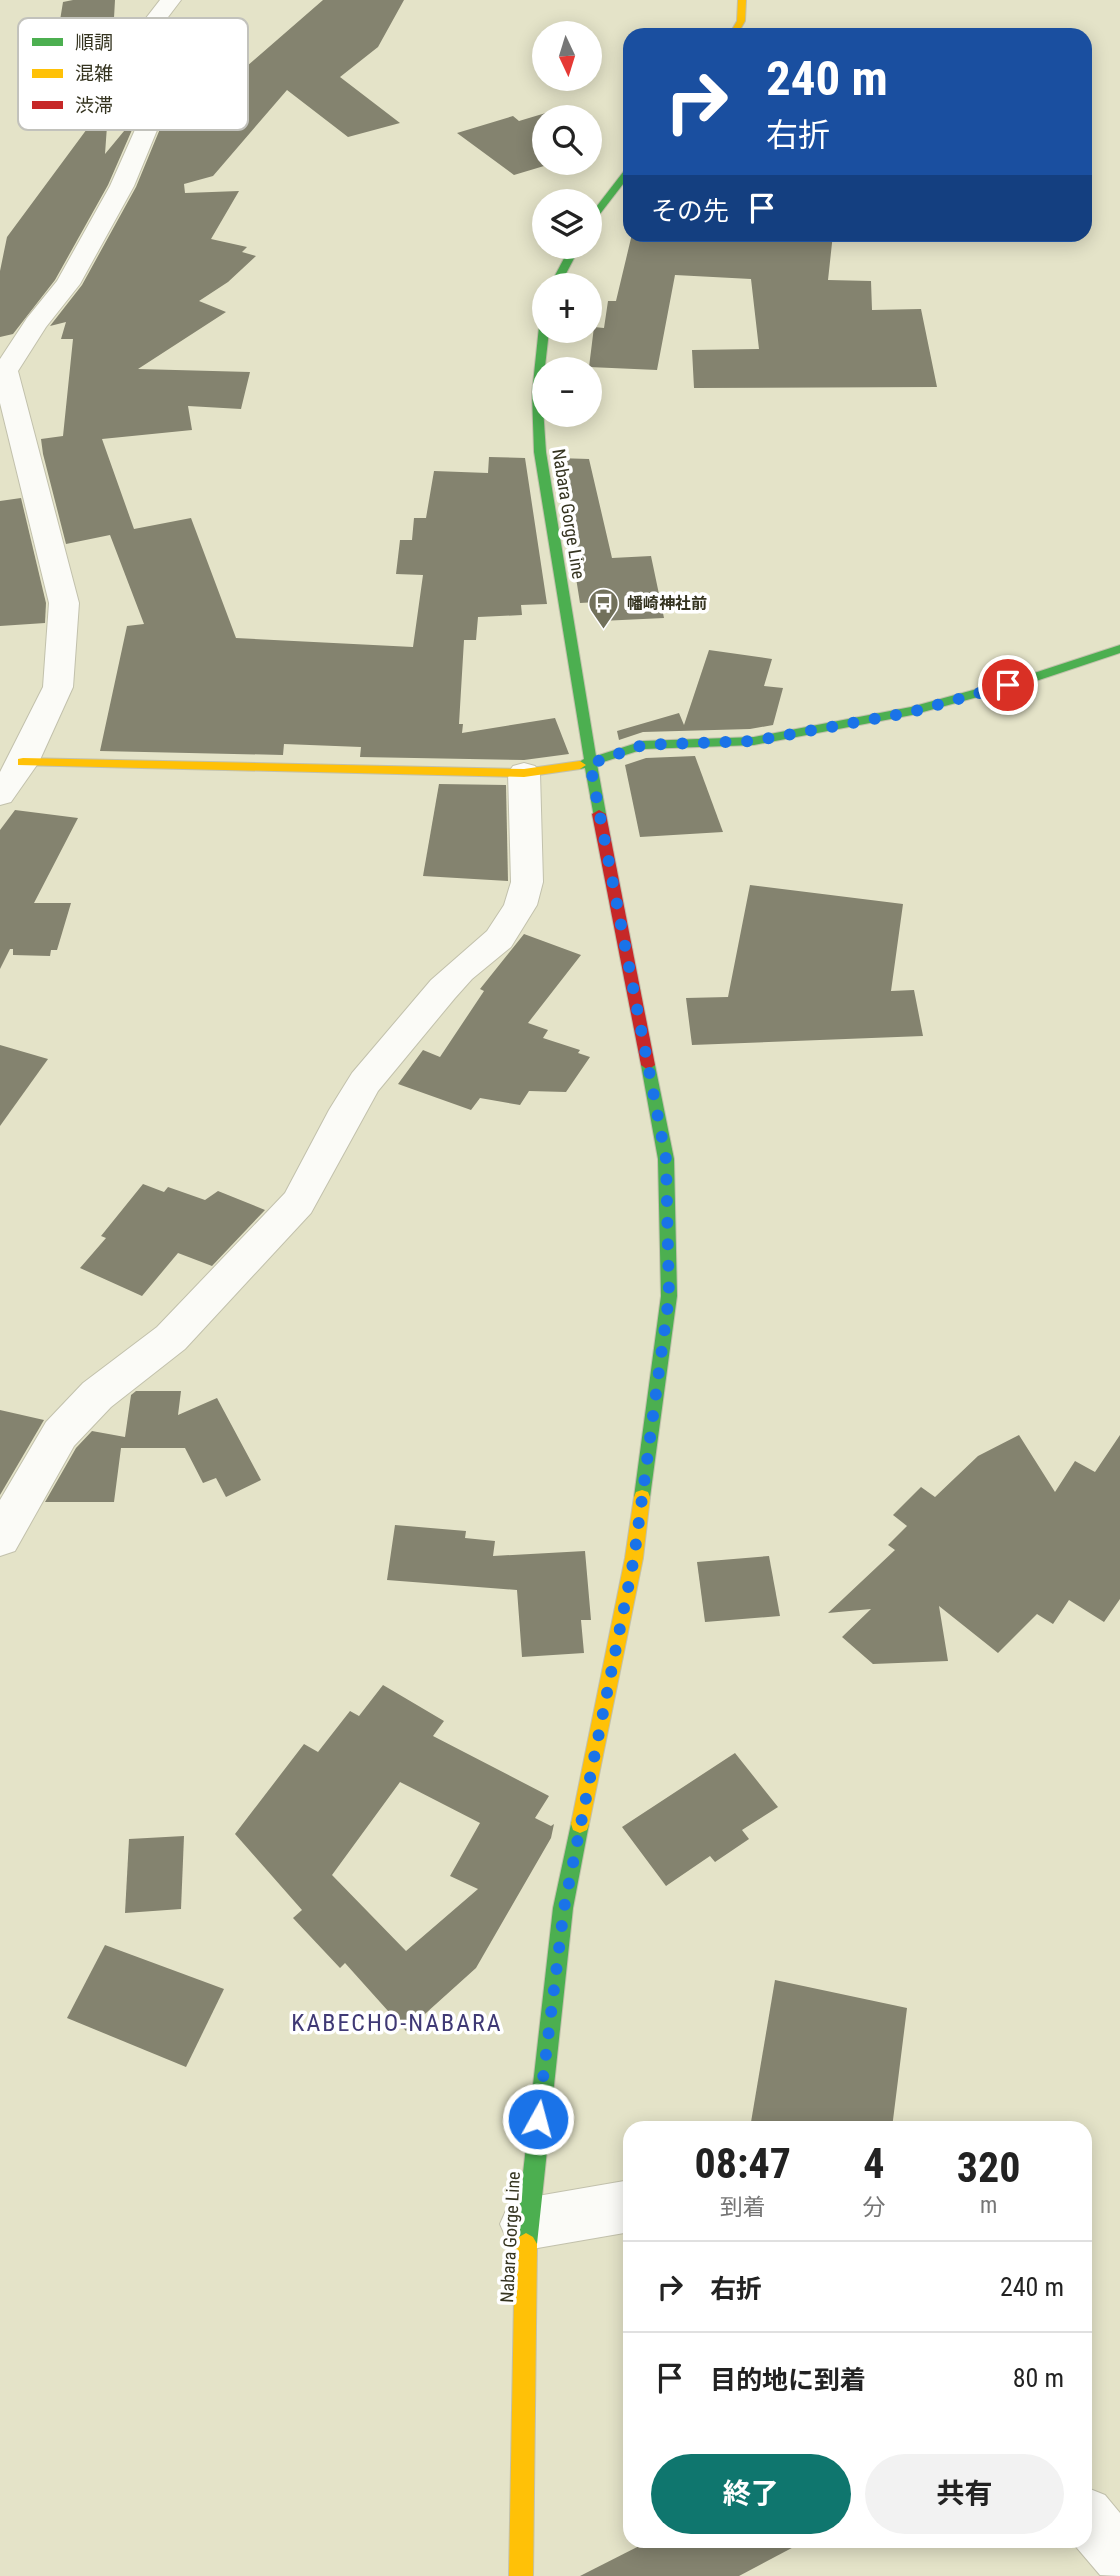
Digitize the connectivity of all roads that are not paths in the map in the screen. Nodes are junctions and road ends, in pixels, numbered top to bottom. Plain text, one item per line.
1 (171, 0) edge
2 (742, 0) edge
3 (157, 18) edge
4 (737, 28) edge
5 (146, 130) edge
6 (623, 178) edge
7 (602, 205) edge
8 (542, 343) edge
9 (1120, 649) edge
10 (23, 762) junction
11 (590, 764) junction
12 (524, 773) junction
13 (0, 795) edge
14 (0, 1538) edge
15 (623, 2207) edge
16 (526, 2224) junction
17 (1092, 2523) edge
18 (1120, 2555) edge
19 (521, 2576) edge

1 - 3 street
2 - 4 main road
5 - 10 street
6 - 7 main road
8 - 11 main road, Nabara Gorge Line
9 - 11 main road
10 - 12 main road
10 - 13 street
11 - 12 main road
11 - 16 main road, Nabara Gorge Line
12 - 14 street
15 - 16 street
16 - 19 main road, Nabara Gorge Line
17 - 18 street

